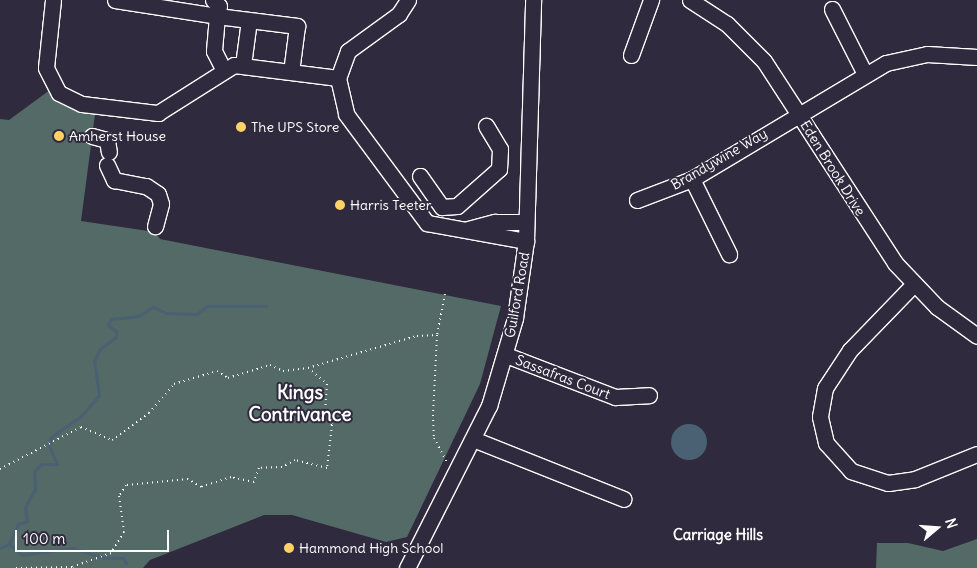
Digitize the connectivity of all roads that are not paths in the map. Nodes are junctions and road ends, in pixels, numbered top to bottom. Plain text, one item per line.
1 (53, 0) edge
2 (115, 0) edge
3 (213, 0) edge
4 (396, 0) edge
5 (408, 0) edge
6 (534, 0) edge
7 (651, 0) edge
8 (690, 0) edge
9 (832, 9) dead end
10 (217, 16) junction
11 (389, 19) junction
12 (249, 20) junction
13 (631, 54) dead end
14 (977, 57) edge
15 (243, 65) junction
16 (223, 69) junction
17 (291, 72) junction
18 (865, 74) junction
19 (338, 78) junction
20 (800, 113) junction
21 (486, 126) dead end
22 (92, 136) dead end
23 (420, 176) dead end
24 (692, 178) junction
25 (636, 200) dead end
26 (526, 222) junction
27 (155, 226) dead end
28 (468, 230) junction
29 (526, 241) junction
30 (729, 254) dead end
31 (913, 286) junction
32 (977, 336) edge
33 (506, 355) junction
34 (650, 395) dead end
35 (473, 439) junction
36 (977, 454) edge
37 (624, 499) dead end
38 (407, 568) edge

1 - 16 street
2 - 10 street
3 - 10 street
4 - 11 street
5 - 11 street
6 - 26 street, Guilford Road
7 - 13 street
8 - 20 street, Eden Brook Drive
9 - 18 street
10 - 12 street
10 - 16 street
11 - 19 street
12 - 15 street
12 - 17 street
14 - 18 street, Brandywine Way
15 - 16 street
15 - 17 street
17 - 19 street
18 - 20 street, Brandywine Way
19 - 28 street
20 - 24 street, Brandywine Way
20 - 31 street, Eden Brook Drive
21 - 23 street
22 - 27 street
24 - 25 street, Brandywine Way
24 - 30 street
26 - 28 street
26 - 29 street, Guilford Road
28 - 29 street
29 - 33 street, Guilford Road
31 - 32 street, Eden Brook Drive
31 - 36 street
33 - 34 street, Sassafras Court
33 - 35 street, Guilford Road
35 - 37 street
35 - 38 street, Guilford Road

